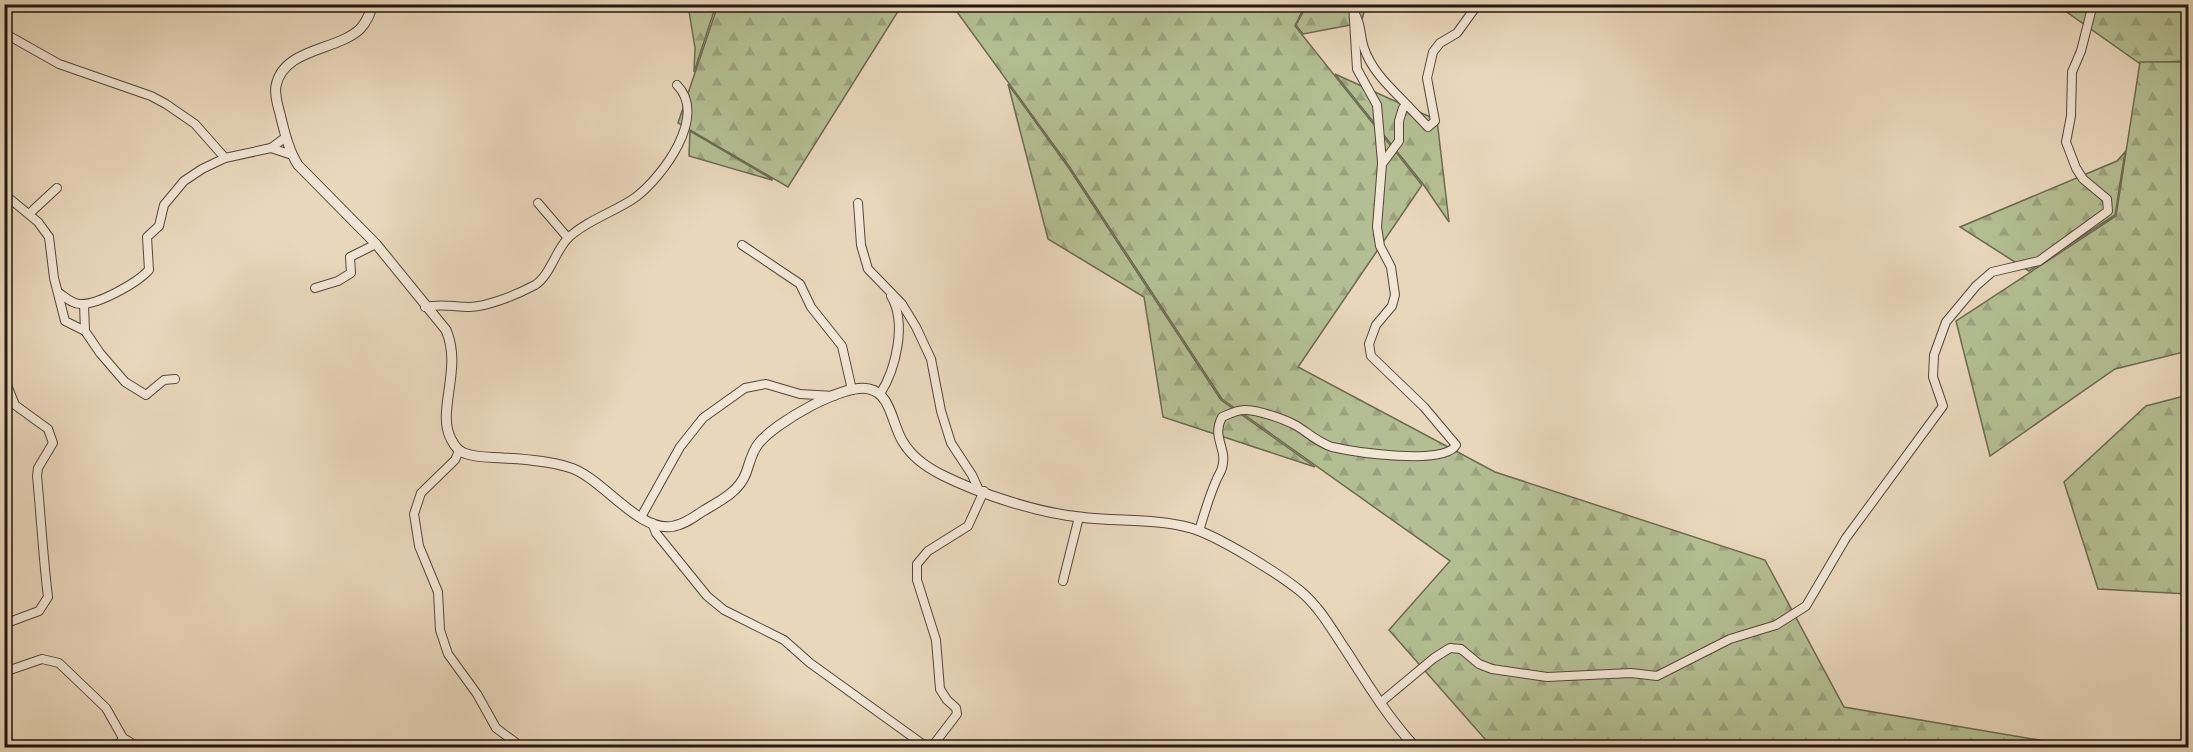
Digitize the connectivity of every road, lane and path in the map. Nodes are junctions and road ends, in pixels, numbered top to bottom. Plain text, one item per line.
1 (373, 4) edge
2 (1478, 4) edge
3 (2093, 4) edge
4 (1353, 7) edge
5 (4, 33) edge
6 (677, 85) dead end
7 (1408, 106) junction
8 (286, 137) junction
9 (271, 148) junction
10 (292, 155) junction
11 (225, 158) junction
12 (1382, 164) junction
13 (57, 188) dead end
14 (4, 194) edge
15 (538, 203) dead end
16 (858, 203) dead end
17 (30, 213) junction
18 (568, 238) junction
19 (376, 244) junction
20 (742, 245) dead end
21 (315, 288) dead end
22 (886, 288) junction
23 (58, 293) junction
24 (84, 304) junction
25 (425, 307) junction
26 (85, 331) junction
27 (4, 378) edge
28 (175, 379) dead end
29 (852, 390) junction
30 (879, 394) junction
31 (835, 396) junction
32 (459, 451) junction
33 (981, 490) junction
34 (641, 517) junction
35 (1080, 518) junction
36 (652, 523) junction
37 (1199, 531) junction
38 (1063, 581) dead end
39 (4, 624) edge
40 (4, 672) edge
41 (1380, 703) junction
42 (123, 738) junction
43 (116, 747) edge
44 (140, 747) edge
45 (523, 747) edge
46 (930, 747) edge
47 (1416, 747) edge

1 - 8 street
2 - 7 street
3 - 41 street
4 - 7 street
4 - 12 street
5 - 11 street
6 - 18 street
7 - 12 street
8 - 9 street
8 - 10 street
9 - 10 street
9 - 11 street
10 - 19 street
11 - 24 street
12 - 37 street
13 - 17 street
14 - 17 street
15 - 18 street
16 - 22 street
17 - 23 street
18 - 25 street
19 - 21 street
19 - 25 street
20 - 29 street
22 - 30 street
22 - 33 street
23 - 24 street
23 - 26 street
24 - 26 street
25 - 32 street
26 - 28 street
27 - 39 street
29 - 30 street
29 - 31 street
30 - 33 street
31 - 34 street
31 - 36 street
32 - 34 street
32 - 45 street
33 - 35 street
33 - 46 street
34 - 36 street
35 - 37 street
35 - 38 street
36 - 46 street
37 - 41 street
40 - 42 street
41 - 47 street
42 - 43 street
42 - 44 street

